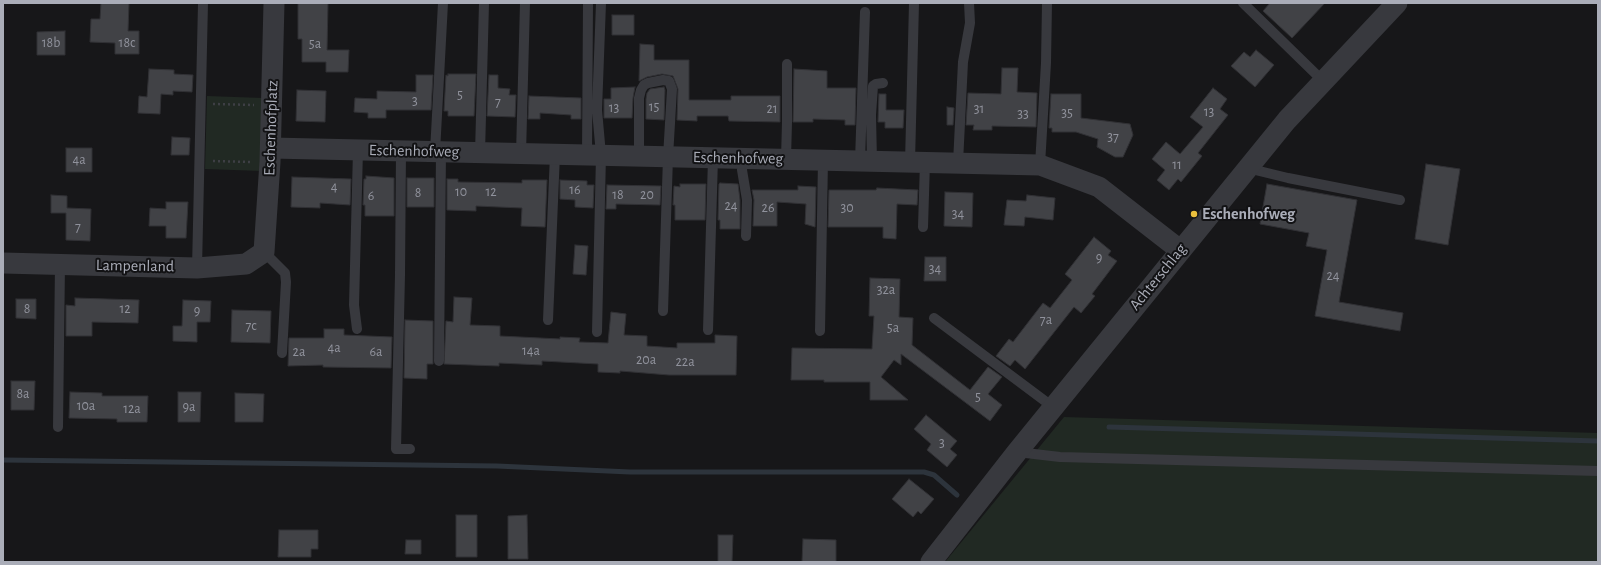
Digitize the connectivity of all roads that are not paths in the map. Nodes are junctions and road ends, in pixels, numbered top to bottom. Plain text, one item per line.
1 (203, 3) edge
2 (274, 3) edge
3 (443, 3) edge
4 (484, 3) edge
5 (525, 3) edge
6 (588, 3) edge
7 (601, 3) edge
8 (914, 3) edge
9 (969, 3) edge
10 (1047, 3) edge
11 (1243, 3) edge
12 (1397, 3) edge
13 (865, 12) dead end
14 (787, 64) dead end
15 (1323, 81) junction
16 (883, 83) dead end
17 (358, 150) junction
18 (401, 151) junction
19 (438, 152) junction
20 (480, 153) junction
21 (521, 154) junction
22 (554, 154) junction
23 (271, 155) junction
24 (594, 155) junction
25 (639, 156) junction
26 (668, 157) junction
27 (713, 158) junction
28 (743, 158) junction
29 (786, 159) junction
30 (823, 160) junction
31 (866, 161) junction
32 (918, 162) junction
33 (958, 163) junction
34 (1040, 165) junction
35 (1248, 168) junction
36 (1400, 200) dead end
37 (923, 227) dead end
38 (746, 236) dead end
39 (1180, 250) junction
40 (264, 252) junction
41 (3, 263) edge
42 (60, 264) junction
43 (197, 268) junction
44 (663, 311) dead end
45 (934, 318) dead end
46 (548, 320) dead end
47 (357, 328) dead end
48 (708, 330) dead end
49 (820, 331) dead end
50 (597, 332) dead end
51 (282, 353) dead end
52 (439, 361) dead end
53 (1053, 407) junction
54 (58, 427) dead end
55 (410, 449) dead end
56 (1017, 452) junction
57 (1598, 471) edge
58 (931, 562) edge

1 - 43 lane
2 - 23 street, Eschenhofplatz
3 - 19 lane
4 - 20 lane
5 - 21 lane
6 - 24 lane
7 - 24 lane
8 - 32 lane
9 - 33 lane
10 - 34 lane
11 - 15 lane
12 - 15 street, Achterschlag
13 - 31 lane
14 - 29 lane
15 - 35 street, Achterschlag
16 - 31 lane
17 - 18 street, Eschenhofweg
17 - 23 street, Eschenhofweg
17 - 47 lane
18 - 19 street, Eschenhofweg
18 - 55 lane
19 - 20 street, Eschenhofweg
19 - 52 lane
20 - 21 street, Eschenhofweg
21 - 22 street, Eschenhofweg
22 - 24 street, Eschenhofweg
22 - 46 lane
23 - 40 street, Eschenhofplatz
24 - 25 street, Eschenhofweg
24 - 50 lane
25 - 26 street, Eschenhofweg
25 - 26 lane
26 - 27 street, Eschenhofweg
26 - 44 lane
27 - 28 street, Eschenhofweg
27 - 48 lane
28 - 29 street, Eschenhofweg
28 - 38 lane
29 - 30 street, Eschenhofweg
30 - 31 street, Eschenhofweg
30 - 49 lane
31 - 32 street, Eschenhofweg
32 - 33 street, Eschenhofweg
32 - 37 lane
33 - 34 street, Eschenhofweg
34 - 39 street, Eschenhofweg
35 - 36 lane
35 - 39 street, Achterschlag
39 - 53 street, Achterschlag
40 - 43 street, Lampenland
40 - 51 lane
41 - 42 street, Lampenland
42 - 43 street, Lampenland
42 - 54 lane
45 - 53 lane
53 - 56 street, Achterschlag
56 - 57 lane
56 - 58 street, Achterschlag

